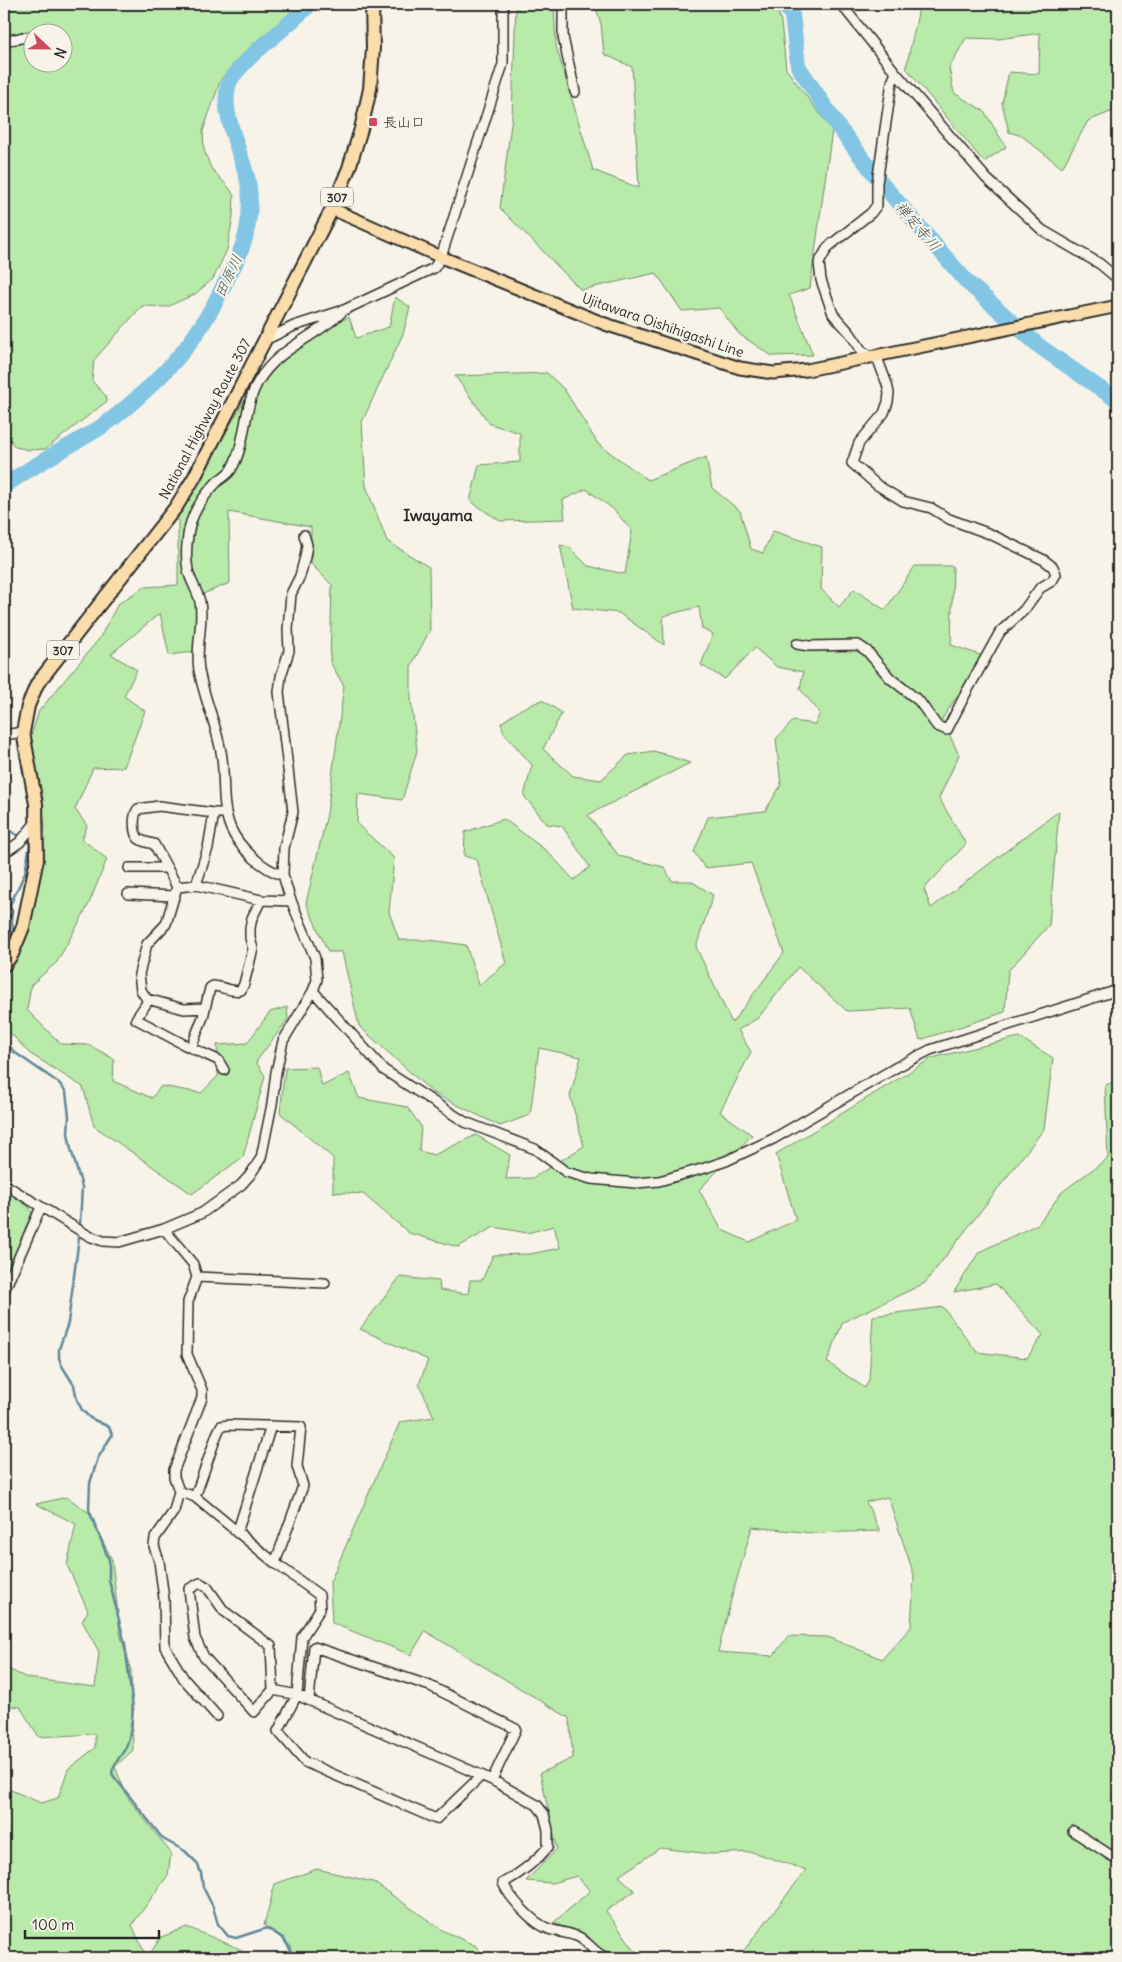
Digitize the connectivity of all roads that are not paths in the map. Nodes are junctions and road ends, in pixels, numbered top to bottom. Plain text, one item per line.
1 (372, 4) edge
2 (503, 4) edge
3 (563, 4) edge
4 (842, 4) edge
5 (22, 38) edge
6 (4, 41) edge
7 (896, 73) junction
8 (575, 92) dead end
9 (332, 210) junction
10 (440, 257) junction
11 (1118, 279) edge
12 (1118, 306) edge
13 (344, 310) junction
14 (265, 340) junction
15 (872, 356) junction
16 (304, 534) dead end
17 (797, 644) dead end
18 (22, 732) junction
19 (5, 735) edge
20 (214, 813) junction
21 (226, 813) junction
22 (32, 827) junction
23 (4, 853) edge
24 (129, 868) dead end
25 (168, 868) junction
26 (283, 875) junction
27 (196, 885) junction
28 (176, 892) junction
29 (128, 894) dead end
30 (260, 900) junction
31 (291, 901) junction
32 (4, 965) edge
33 (1118, 990) edge
34 (313, 991) junction
35 (147, 999) junction
36 (205, 1008) junction
37 (191, 1048) junction
38 (224, 1070) dead end
39 (4, 1184) edge
40 (40, 1207) junction
41 (164, 1229) junction
42 (197, 1277) junction
43 (325, 1282) dead end
44 (4, 1291) edge
45 (271, 1426) junction
46 (179, 1491) junction
47 (196, 1497) junction
48 (237, 1533) junction
49 (275, 1563) junction
50 (273, 1690) junction
51 (298, 1695) junction
52 (309, 1700) junction
53 (217, 1716) dead end
54 (481, 1776) junction
55 (492, 1780) junction
56 (1073, 1831) dead end
57 (1118, 1860) edge
58 (606, 1958) edge

1 - 9 highway, National Highway Route 307 / 307
2 - 10 street
3 - 8 street
4 - 7 street
5 - 6 street
7 - 11 street
7 - 15 street
9 - 10 main road, Ujitawara Oishihigashi Line
9 - 14 highway, National Highway Route 307 / 307
10 - 13 street
10 - 15 main road, Ujitawara Oishihigashi Line
12 - 15 main road, Ujitawara Oishihigashi Line
13 - 14 street
13 - 21 street
14 - 18 highway, National Highway Route 307 / 307
15 - 17 street
16 - 26 street
18 - 19 street
18 - 22 highway, National Highway Route 307 / 307
20 - 21 street
20 - 25 street
20 - 27 street
21 - 26 street
22 - 23 street
22 - 32 highway, National Highway Route 307 / 307
24 - 25 street
25 - 28 street
26 - 31 street
27 - 28 street
27 - 30 street
28 - 29 street
28 - 35 street
30 - 31 street
30 - 36 street
31 - 34 street
33 - 34 street
34 - 41 street
35 - 36 street
35 - 37 street
36 - 37 street
37 - 38 street
39 - 40 street
40 - 41 street
40 - 44 street
41 - 42 street
42 - 43 street
42 - 46 street
45 - 47 street
45 - 48 street
45 - 49 street
46 - 47 street
46 - 53 street
47 - 48 street
48 - 49 street
49 - 51 street
50 - 50 street
50 - 51 street
51 - 52 street
51 - 54 street
52 - 54 street
52 - 55 street
54 - 55 street
55 - 58 street
56 - 57 street

